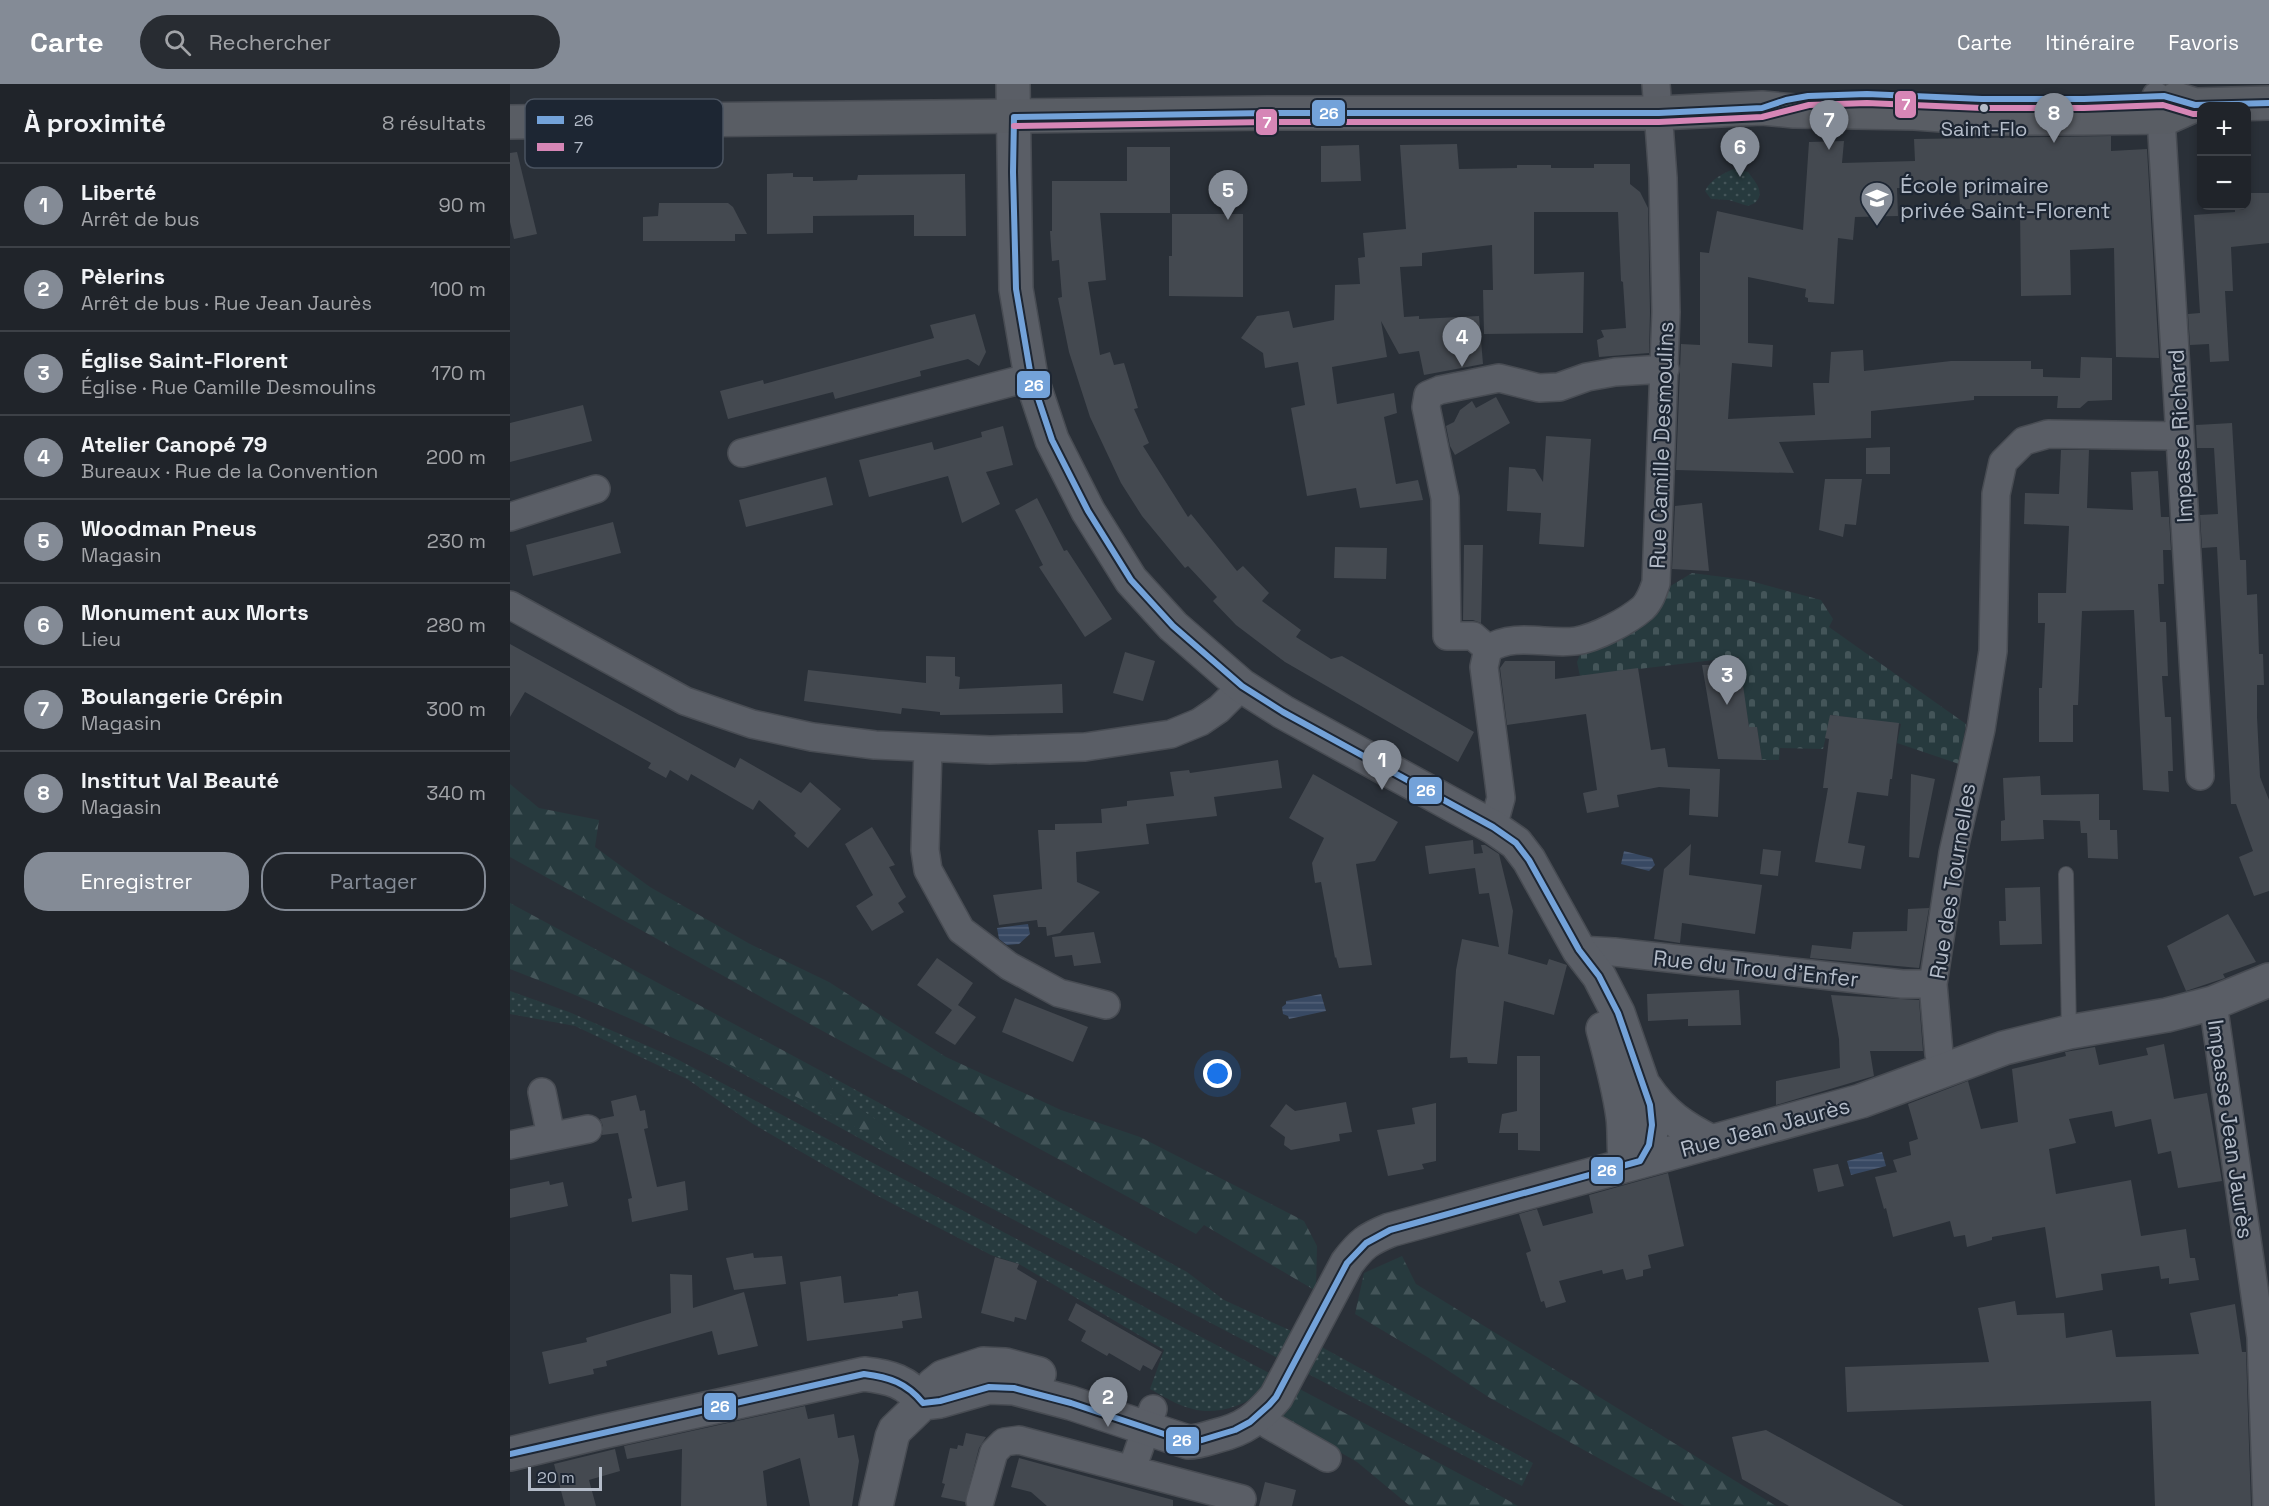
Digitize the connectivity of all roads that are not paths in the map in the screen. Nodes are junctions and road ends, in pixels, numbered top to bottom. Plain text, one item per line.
1 (1012, 84) edge
2 (1658, 99) edge
3 (2269, 103) edge
4 (2158, 106) junction
5 (1014, 117) junction
6 (723, 120) edge
7 (510, 122) edge
8 (525, 122) edge
9 (1665, 369) junction
10 (1031, 377) junction
11 (2180, 436) junction
12 (742, 453) dead end
13 (596, 489) dead end
14 (510, 517) edge
15 (510, 605) edge
16 (1488, 649) junction
17 (1242, 686) junction
18 (928, 748) junction
19 (2200, 776) dead end
20 (1493, 827) junction
21 (2066, 874) dead end
22 (1579, 950) junction
23 (2269, 980) edge
24 (1933, 984) junction
25 (2213, 1003) junction
26 (1106, 1005) dead end
27 (2069, 1032) junction
28 (1943, 1070) junction
29 (1644, 1086) junction
30 (542, 1092) dead end
31 (588, 1129) dead end
32 (551, 1136) junction
33 (1712, 1142) junction
34 (510, 1145) edge
35 (1633, 1163) junction
36 (923, 1403) junction
37 (1260, 1414) junction
38 (1150, 1419) junction
39 (510, 1454) edge
40 (1327, 1458) dead end
41 (1132, 1469) junction
42 (1242, 1499) dead end
43 (980, 1501) dead end
44 (876, 1506) edge
45 (2267, 1506) edge

1 - 5 street
2 - 4 main road
2 - 5 main road
2 - 9 street, Rue Camille Desmoulins
3 - 4 main road
4 - 11 street, Impasse Richard
5 - 6 main road
5 - 10 street
7 - 8 main road
9 - 16 street, Rue Camille Desmoulins
9 - 16 street
10 - 12 street
10 - 17 street
11 - 19 street, Impasse Richard
11 - 24 street, Rue des Tournelles
13 - 14 street
15 - 18 street
16 - 20 street
17 - 18 street
17 - 20 street
18 - 26 street
20 - 22 street
21 - 27 lane
22 - 24 street, Rue du Trou d'Enfer
22 - 29 street
22 - 35 street
23 - 25 street, Rue Jean Jaurès
24 - 28 street, Rue des Tournelles
25 - 27 street, Rue Jean Jaurès
25 - 45 street, Impasse Jean Jaurès
27 - 28 street, Rue Jean Jaurès
28 - 33 street, Rue Jean Jaurès
29 - 33 street
29 - 35 street
30 - 32 street
31 - 32 street
32 - 34 street
33 - 35 street, Rue Jean Jaurès
35 - 37 street, Rue Jean Jaurès
36 - 38 street, Rue Jean Jaurès
36 - 39 street
36 - 44 street, Rue Jean Jaurès
37 - 38 street, Rue Jean Jaurès
37 - 40 street
38 - 41 street
41 - 42 street
41 - 43 street

